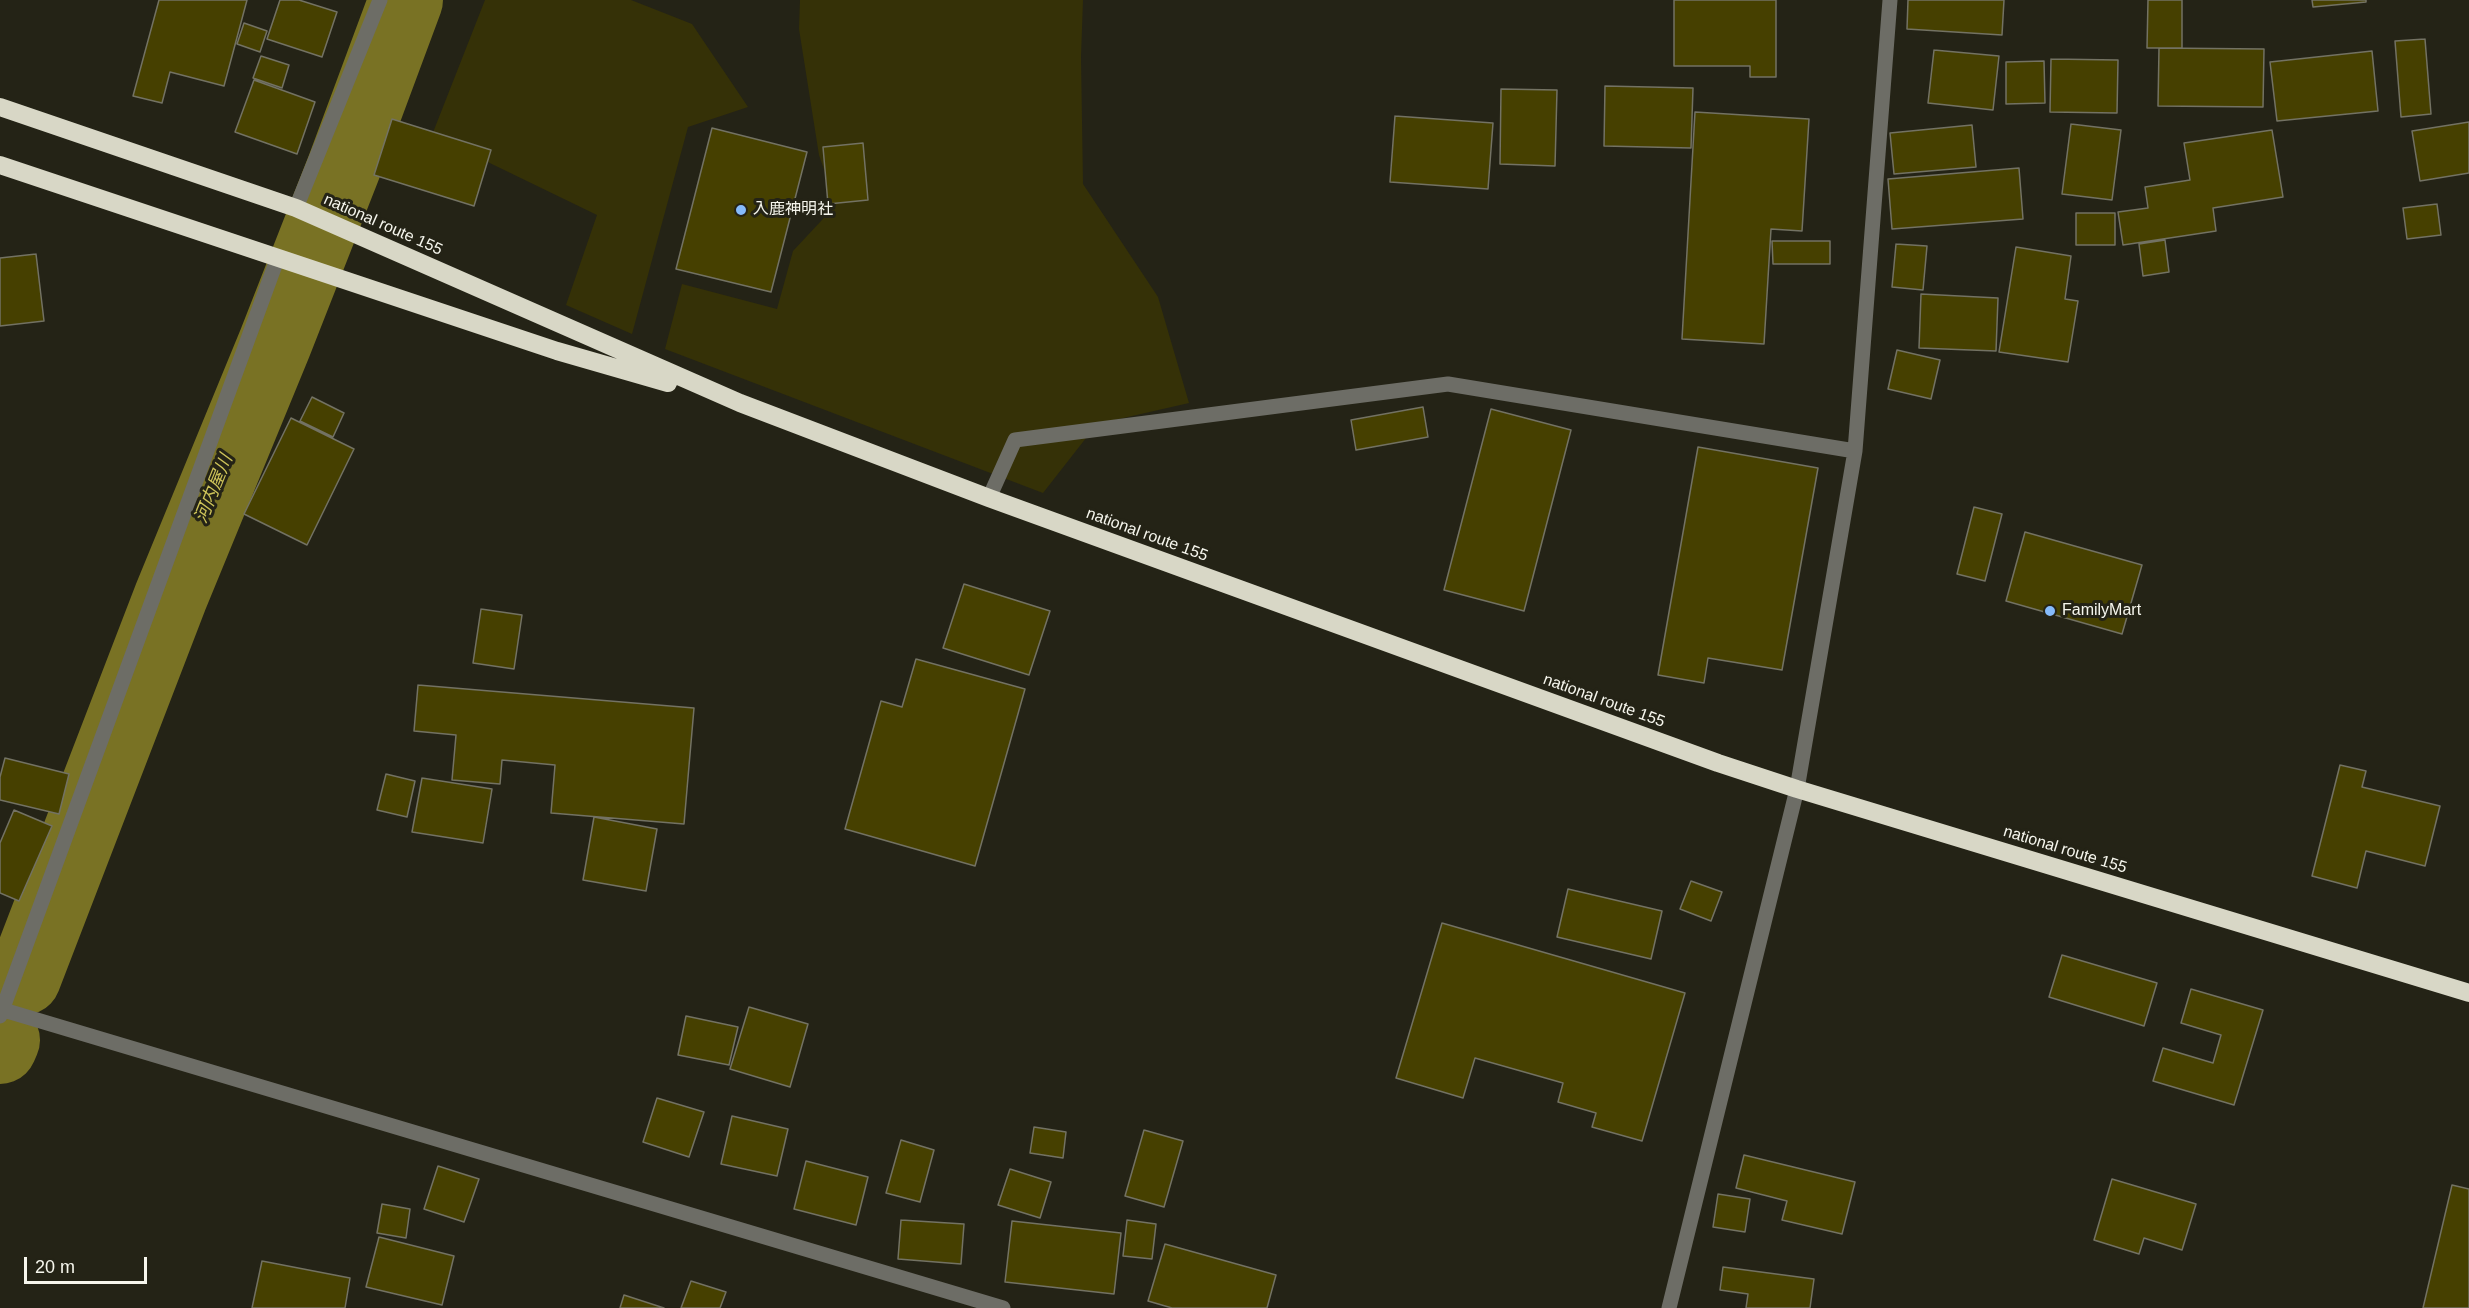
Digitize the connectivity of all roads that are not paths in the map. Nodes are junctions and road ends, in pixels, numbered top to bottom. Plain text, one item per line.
1 (380, 0) edge
2 (1890, 0) edge
3 (0, 107) edge
4 (0, 165) edge
5 (296, 208) junction
6 (278, 257) junction
7 (740, 403) junction
8 (1855, 451) junction
9 (989, 498) junction
10 (1797, 789) junction
11 (2469, 993) edge
12 (1, 1012) edge
13 (1003, 1308) edge
14 (1669, 1308) edge

1 - 5 street
2 - 8 street
3 - 5 highway, national route 155
4 - 6 highway, national route 155
5 - 7 highway, national route 155
6 - 7 highway, national route 155
6 - 12 street
7 - 9 highway, national route 155
8 - 9 street
8 - 10 street
9 - 10 highway, national route 155
10 - 11 highway, national route 155
10 - 14 street
12 - 13 street

